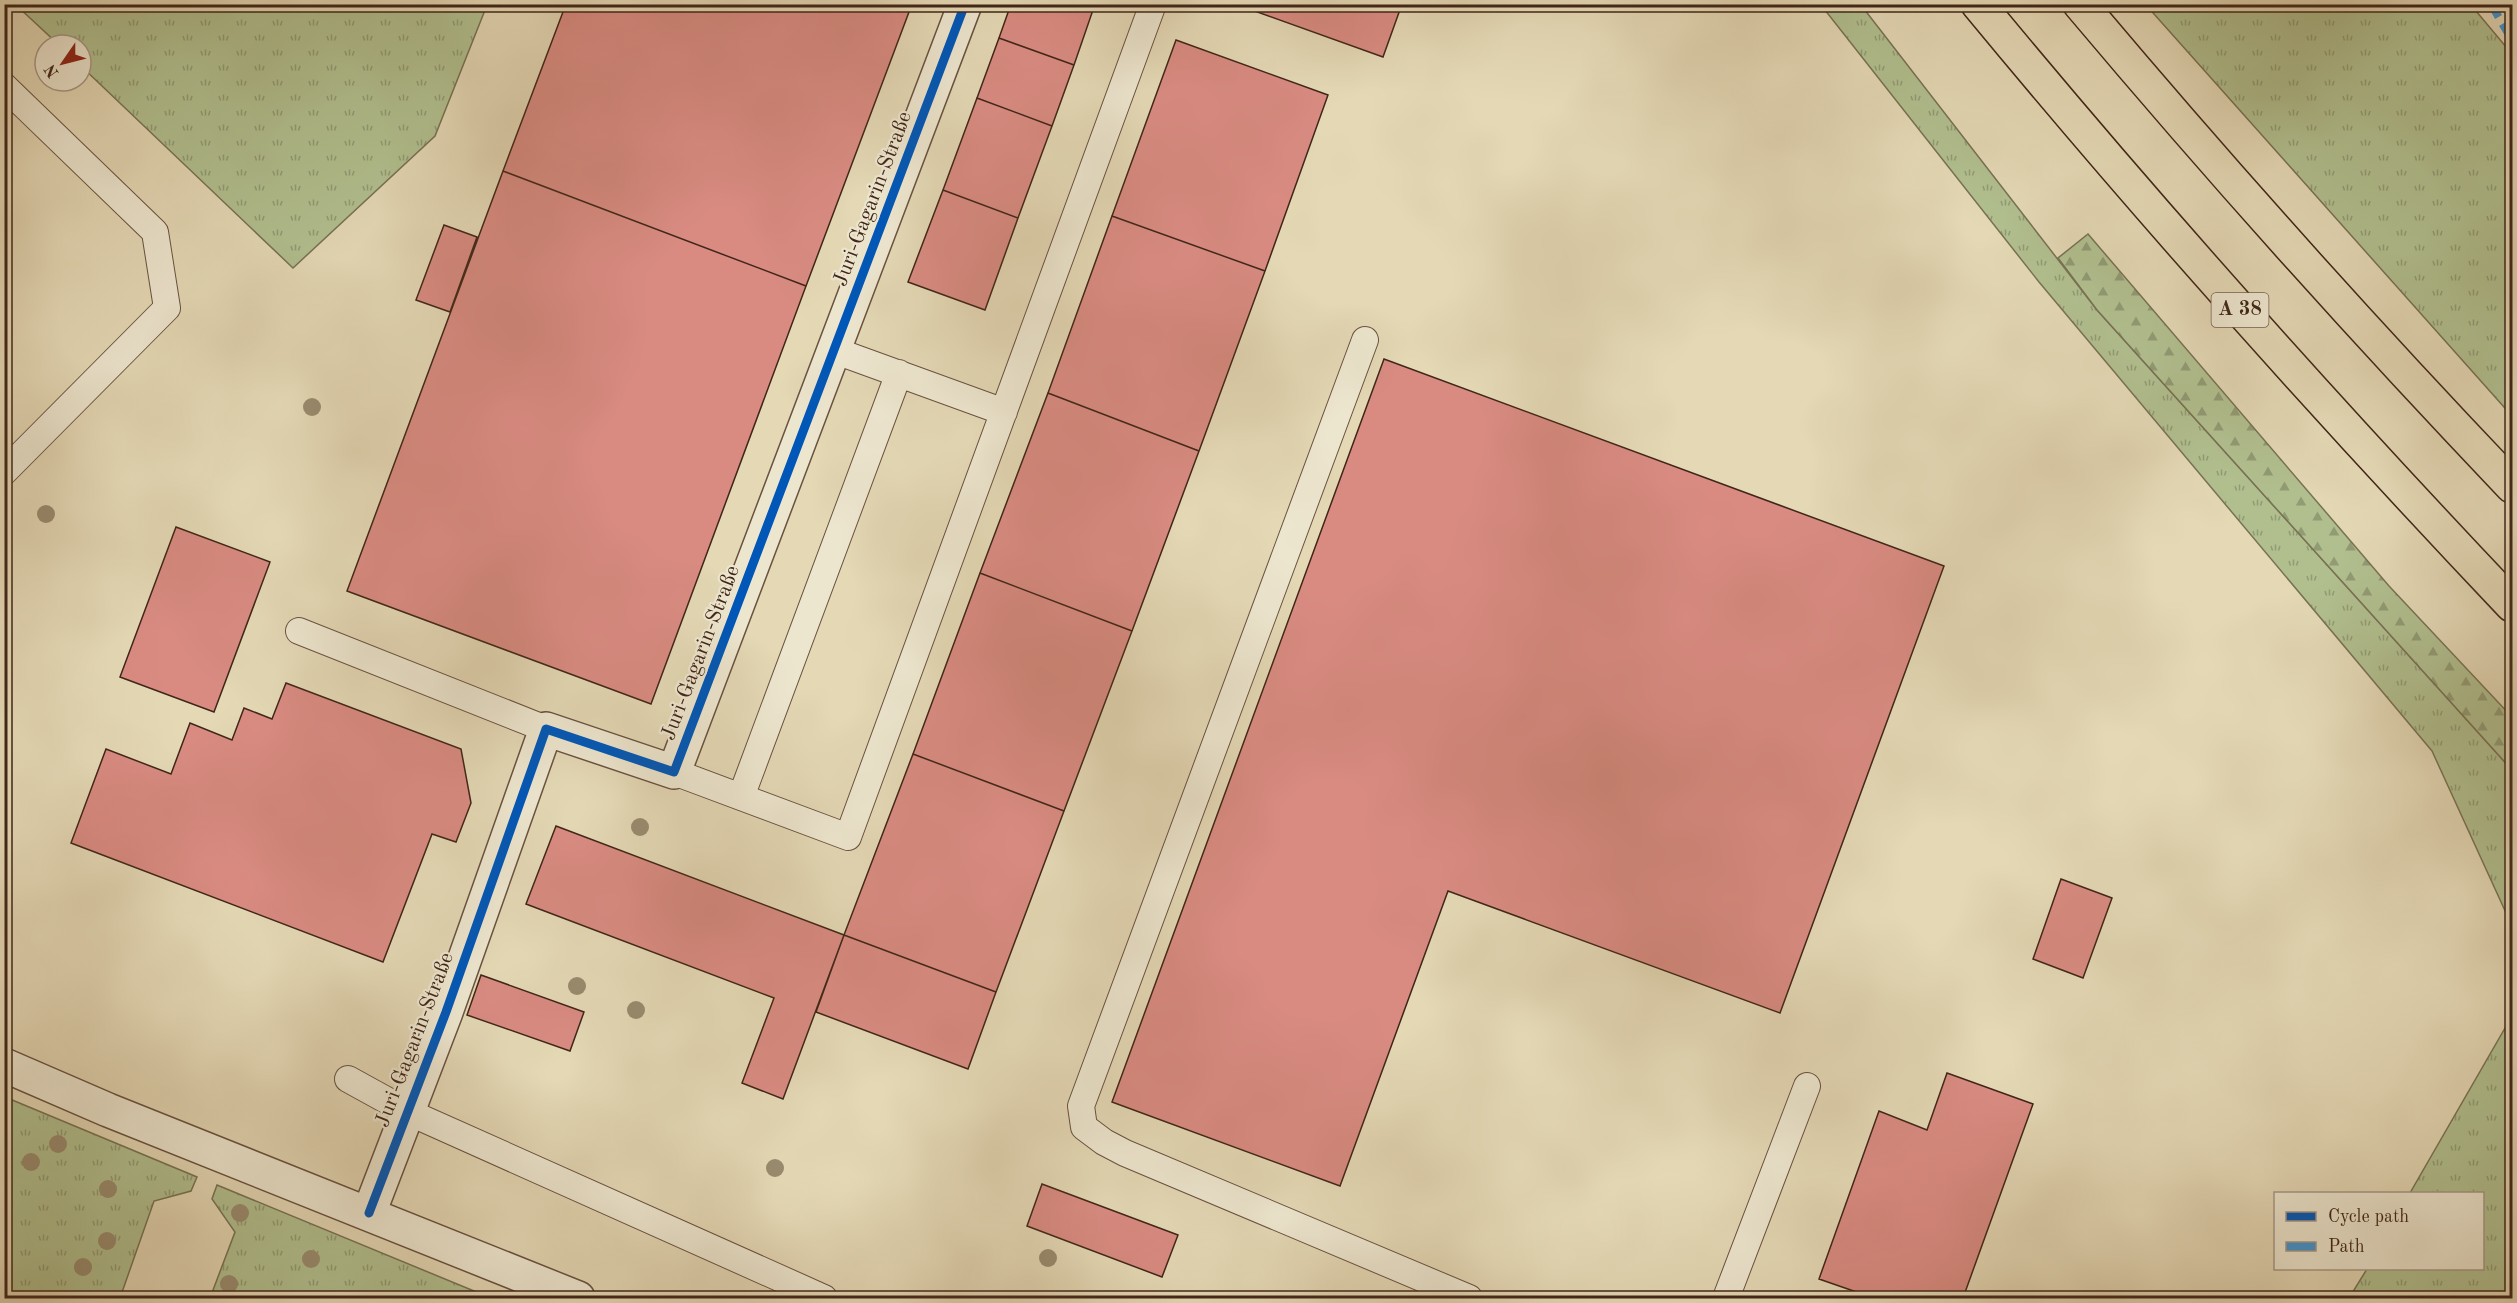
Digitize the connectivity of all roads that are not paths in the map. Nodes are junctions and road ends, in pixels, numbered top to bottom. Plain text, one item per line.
1 (965, 4) edge
2 (1154, 4) edge
3 (1978, 4) edge
4 (2080, 4) edge
5 (4, 86) edge
6 (1365, 340) dead end
7 (836, 351) junction
8 (900, 374) junction
9 (1004, 412) junction
10 (4, 472) edge
11 (2512, 486) edge
12 (2512, 605) edge
13 (299, 631) dead end
14 (546, 729) junction
15 (674, 772) junction
16 (741, 797) junction
17 (4, 1065) edge
18 (348, 1079) dead end
19 (1807, 1086) dead end
20 (408, 1112) junction
21 (369, 1213) junction
22 (578, 1299) edge
23 (824, 1299) edge
24 (1469, 1299) edge
25 (1726, 1299) edge

1 - 7 street, Juri-Gagarin-Straße
2 - 9 lane
3 - 12 highway, A 38
4 - 11 highway
5 - 10 lane
6 - 24 lane
7 - 8 lane
7 - 15 street, Juri-Gagarin-Straße
8 - 9 lane
8 - 16 lane
9 - 16 lane
13 - 14 lane
14 - 15 street, Juri-Gagarin-Straße
14 - 20 street, Juri-Gagarin-Straße
15 - 16 lane
17 - 21 street
18 - 20 lane
19 - 25 lane
20 - 21 street, Juri-Gagarin-Straße
20 - 23 lane
21 - 22 street

